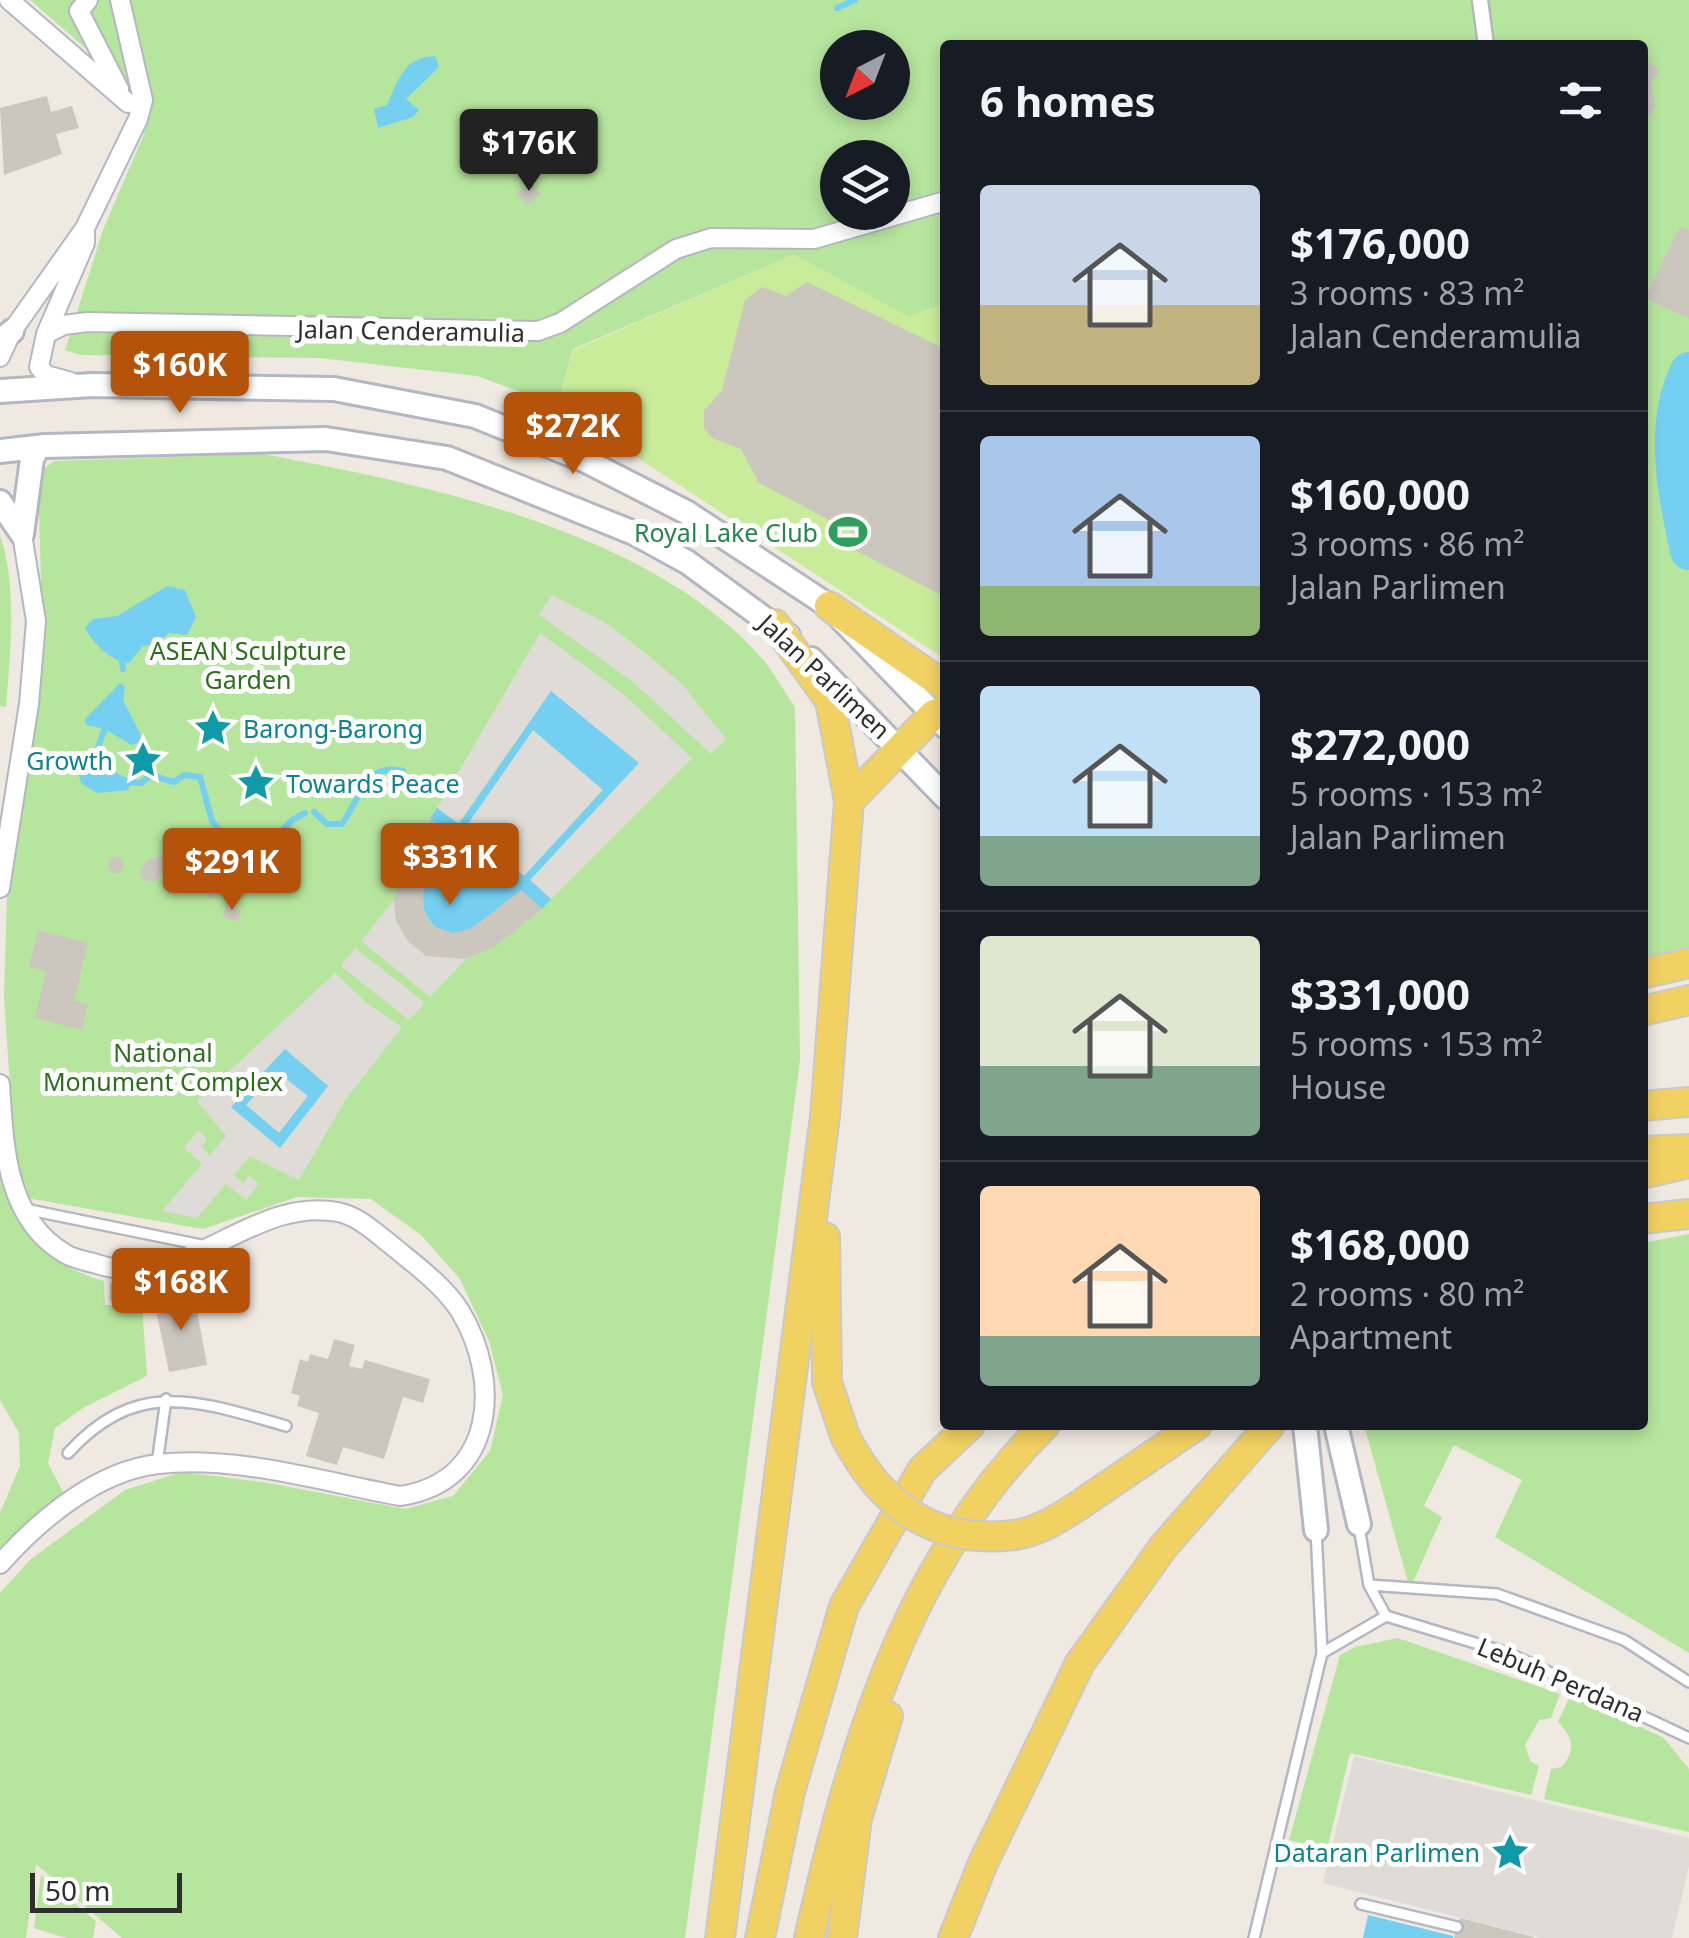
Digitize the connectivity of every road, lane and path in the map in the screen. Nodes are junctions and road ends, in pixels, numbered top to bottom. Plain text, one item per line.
1 (9, 0) edge
2 (88, 0) edge
3 (98, 0) edge
4 (120, 0) edge
5 (1480, 0) edge
6 (124, 20) junction
7 (1485, 40) edge
8 (133, 111) junction
9 (940, 202) edge
10 (85, 228) junction
11 (66, 285) junction
12 (87, 322) junction
13 (46, 334) junction
14 (6, 337) edge
15 (0, 357) edge
16 (92, 385) junction
17 (0, 391) edge
18 (0, 441) edge
19 (38, 447) junction
20 (0, 452) edge
21 (0, 502) edge
22 (22, 534) junction
23 (828, 606) junction
24 (775, 624) junction
25 (940, 683) edge
26 (940, 716) edge
27 (940, 718) edge
28 (900, 747) junction
29 (940, 791) edge
30 (848, 801) junction
31 (0, 888) edge
32 (1689, 963) edge
33 (1648, 973) edge
34 (1689, 997) edge
35 (1648, 998) edge
36 (1648, 1008) edge
37 (0, 1086) edge
38 (1689, 1102) edge
39 (1648, 1105) edge
40 (825, 1116) junction
41 (1689, 1149) edge
42 (1648, 1151) edge
43 (1689, 1162) edge
44 (1648, 1172) edge
45 (21, 1208) junction
46 (1689, 1214) edge
47 (1648, 1219) edge
48 (214, 1248) junction
49 (166, 1399) junction
50 (286, 1426) dead end
51 (941, 1430) edge
52 (965, 1430) edge
53 (1041, 1430) edge
54 (1190, 1430) edge
55 (1266, 1430) edge
56 (1306, 1430) edge
57 (1337, 1430) edge
58 (68, 1453) dead end
59 (157, 1464) junction
60 (922, 1470) junction
61 (1351, 1487) junction
62 (1312, 1496) junction
63 (1359, 1524) joint
64 (1316, 1530) joint
65 (0, 1564) edge
66 (928, 1581) junction
67 (1369, 1585) junction
68 (1386, 1616) junction
69 (1322, 1654) junction
70 (1689, 1682) edge
71 (1689, 1738) edge
72 (1361, 1904) dead end
73 (1457, 1927) dead end
74 (720, 1938) edge
75 (760, 1938) edge
76 (809, 1938) edge
77 (842, 1938) edge
78 (952, 1938) edge
79 (1254, 1938) edge

1 - 8 street
2 - 8 street
3 - 6 street
4 - 6 street
5 - 7 street
6 - 8 street
8 - 10 street
9 - 12 street, Jalan Cenderamulia
10 - 11 street
10 - 14 street
11 - 12 street
11 - 13 street
12 - 13 street, Jalan Cenderamulia
13 - 16 street
14 - 15 street
16 - 17 street, Jalan Parlimen
16 - 23 street, Jalan Parlimen
18 - 20 street
19 - 20 street, Jalan Parlimen
19 - 22 street
19 - 24 street, Jalan Parlimen
21 - 22 street
22 - 31 street
23 - 25 main road
23 - 26 street, Jalan Parlimen
24 - 28 street, Jalan Parlimen
24 - 30 main road
27 - 28 main road
28 - 29 street, Jalan Parlimen
28 - 30 main road
30 - 40 main road
32 - 33 main road
34 - 35 main road
34 - 36 main road
37 - 45 street
38 - 39 main road
40 - 54 main road, bridge
40 - 74 main road
41 - 42 main road
43 - 44 main road
45 - 48 lane
45 - 48 street
46 - 47 main road
48 - 59 street
49 - 50 lane
49 - 58 lane
49 - 59 lane
51 - 60 main road
52 - 60 main road
53 - 66 main road
55 - 78 main road
56 - 62 street
57 - 61 street
59 - 65 street
60 - 75 main road
61 - 62 street
61 - 63 street
62 - 64 street
63 - 67 lane
64 - 69 lane
66 - 76 main road
66 - 77 main road
67 - 68 lane
67 - 70 lane
68 - 69 lane
68 - 71 lane, Lebuh Perdana
69 - 79 lane
72 - 73 lane

